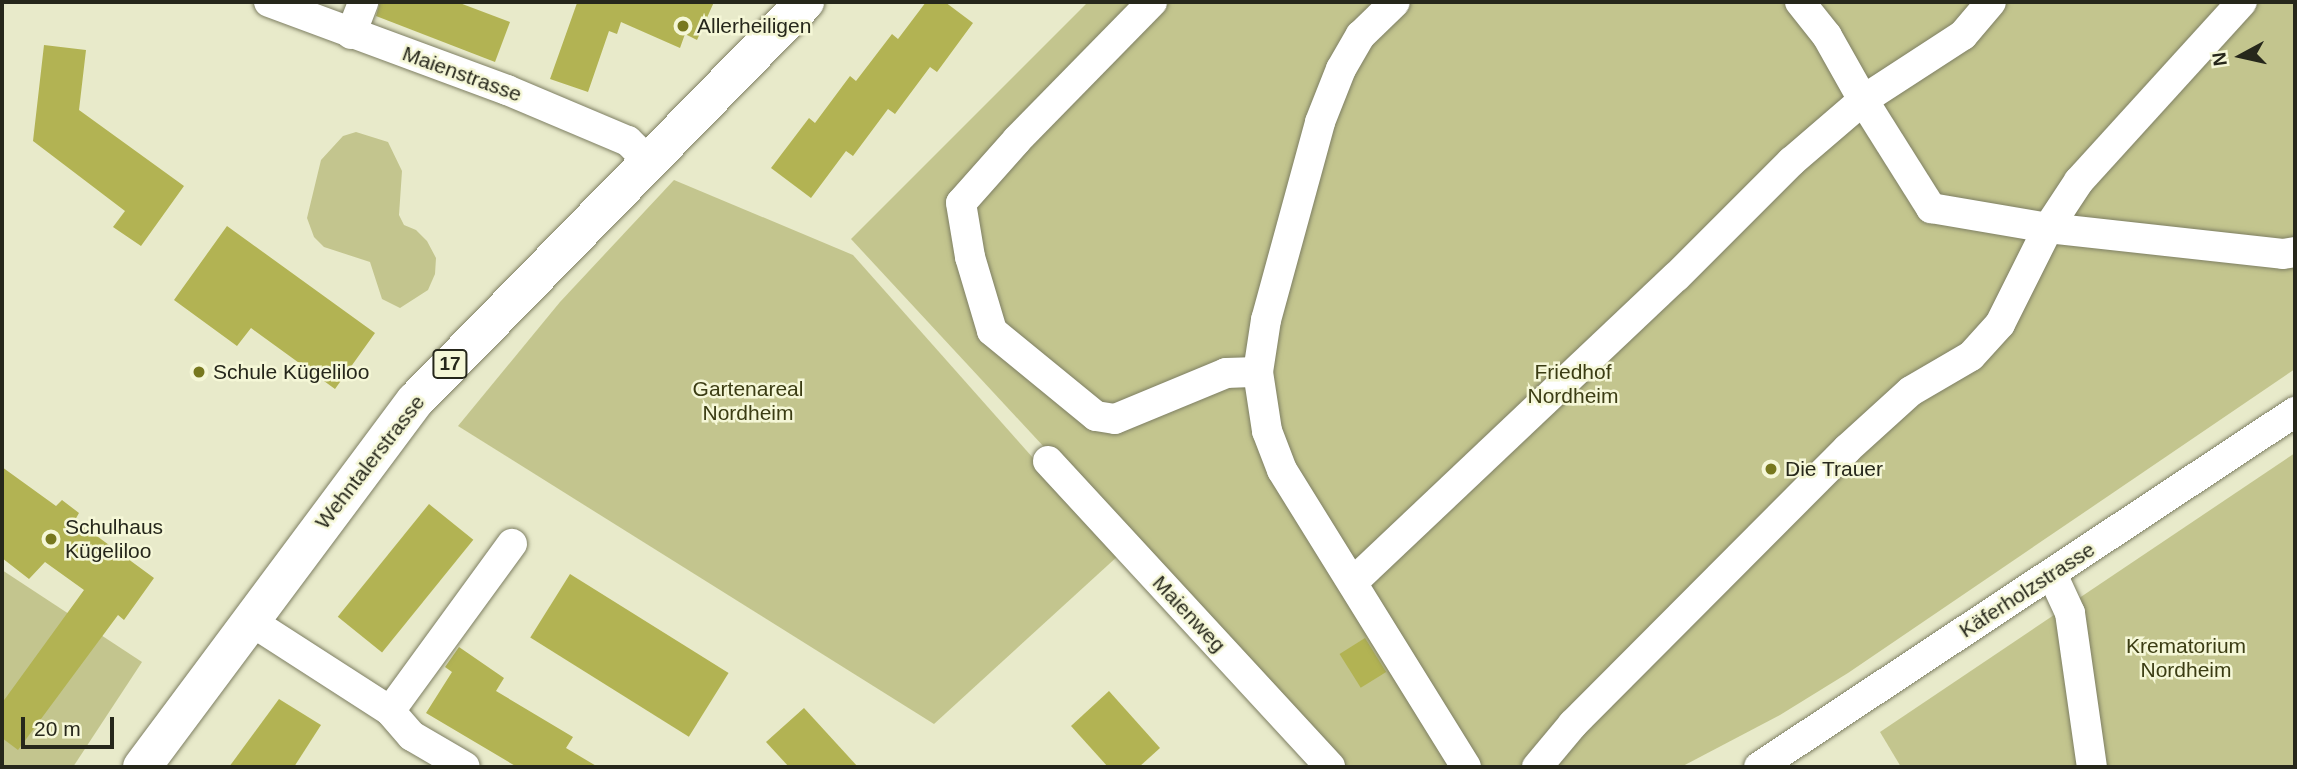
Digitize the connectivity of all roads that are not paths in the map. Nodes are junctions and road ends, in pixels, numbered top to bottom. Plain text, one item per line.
1 (268, 2) edge
2 (363, 2) edge
3 (805, 2) edge
4 (1152, 2) edge
5 (1395, 2) edge
6 (1800, 2) edge
7 (1992, 2) edge
8 (2242, 2) edge
9 (351, 34) junction
10 (1863, 100) junction
11 (647, 160) junction
12 (2048, 228) junction
13 (2295, 252) edge
14 (1258, 372) junction
15 (2295, 412) edge
16 (1048, 461) dead end
17 (512, 544) dead end
18 (2052, 574) junction
19 (1353, 582) junction
20 (249, 620) junction
21 (390, 710) junction
22 (142, 767) edge
23 (465, 767) edge
24 (1330, 767) edge
25 (1466, 767) edge
26 (1537, 767) edge
27 (1759, 767) edge
28 (2092, 767) edge

1 - 9 street, Maienstrasse
2 - 9 street
3 - 11 main road, Wehntalerstrasse / 17
4 - 14 street
5 - 14 street
6 - 10 street
7 - 10 street
8 - 12 street
9 - 11 street, Maienstrasse
10 - 12 street
10 - 19 street
11 - 20 main road, Wehntalerstrasse / 17
12 - 13 street
12 - 26 street
14 - 19 street
15 - 18 street, Käferholzstrasse
16 - 24 street, Maienweg
17 - 21 street
18 - 27 street, Käferholzstrasse
18 - 28 street
19 - 25 street
20 - 21 street
20 - 22 main road, Wehntalerstrasse / 17
21 - 23 street

